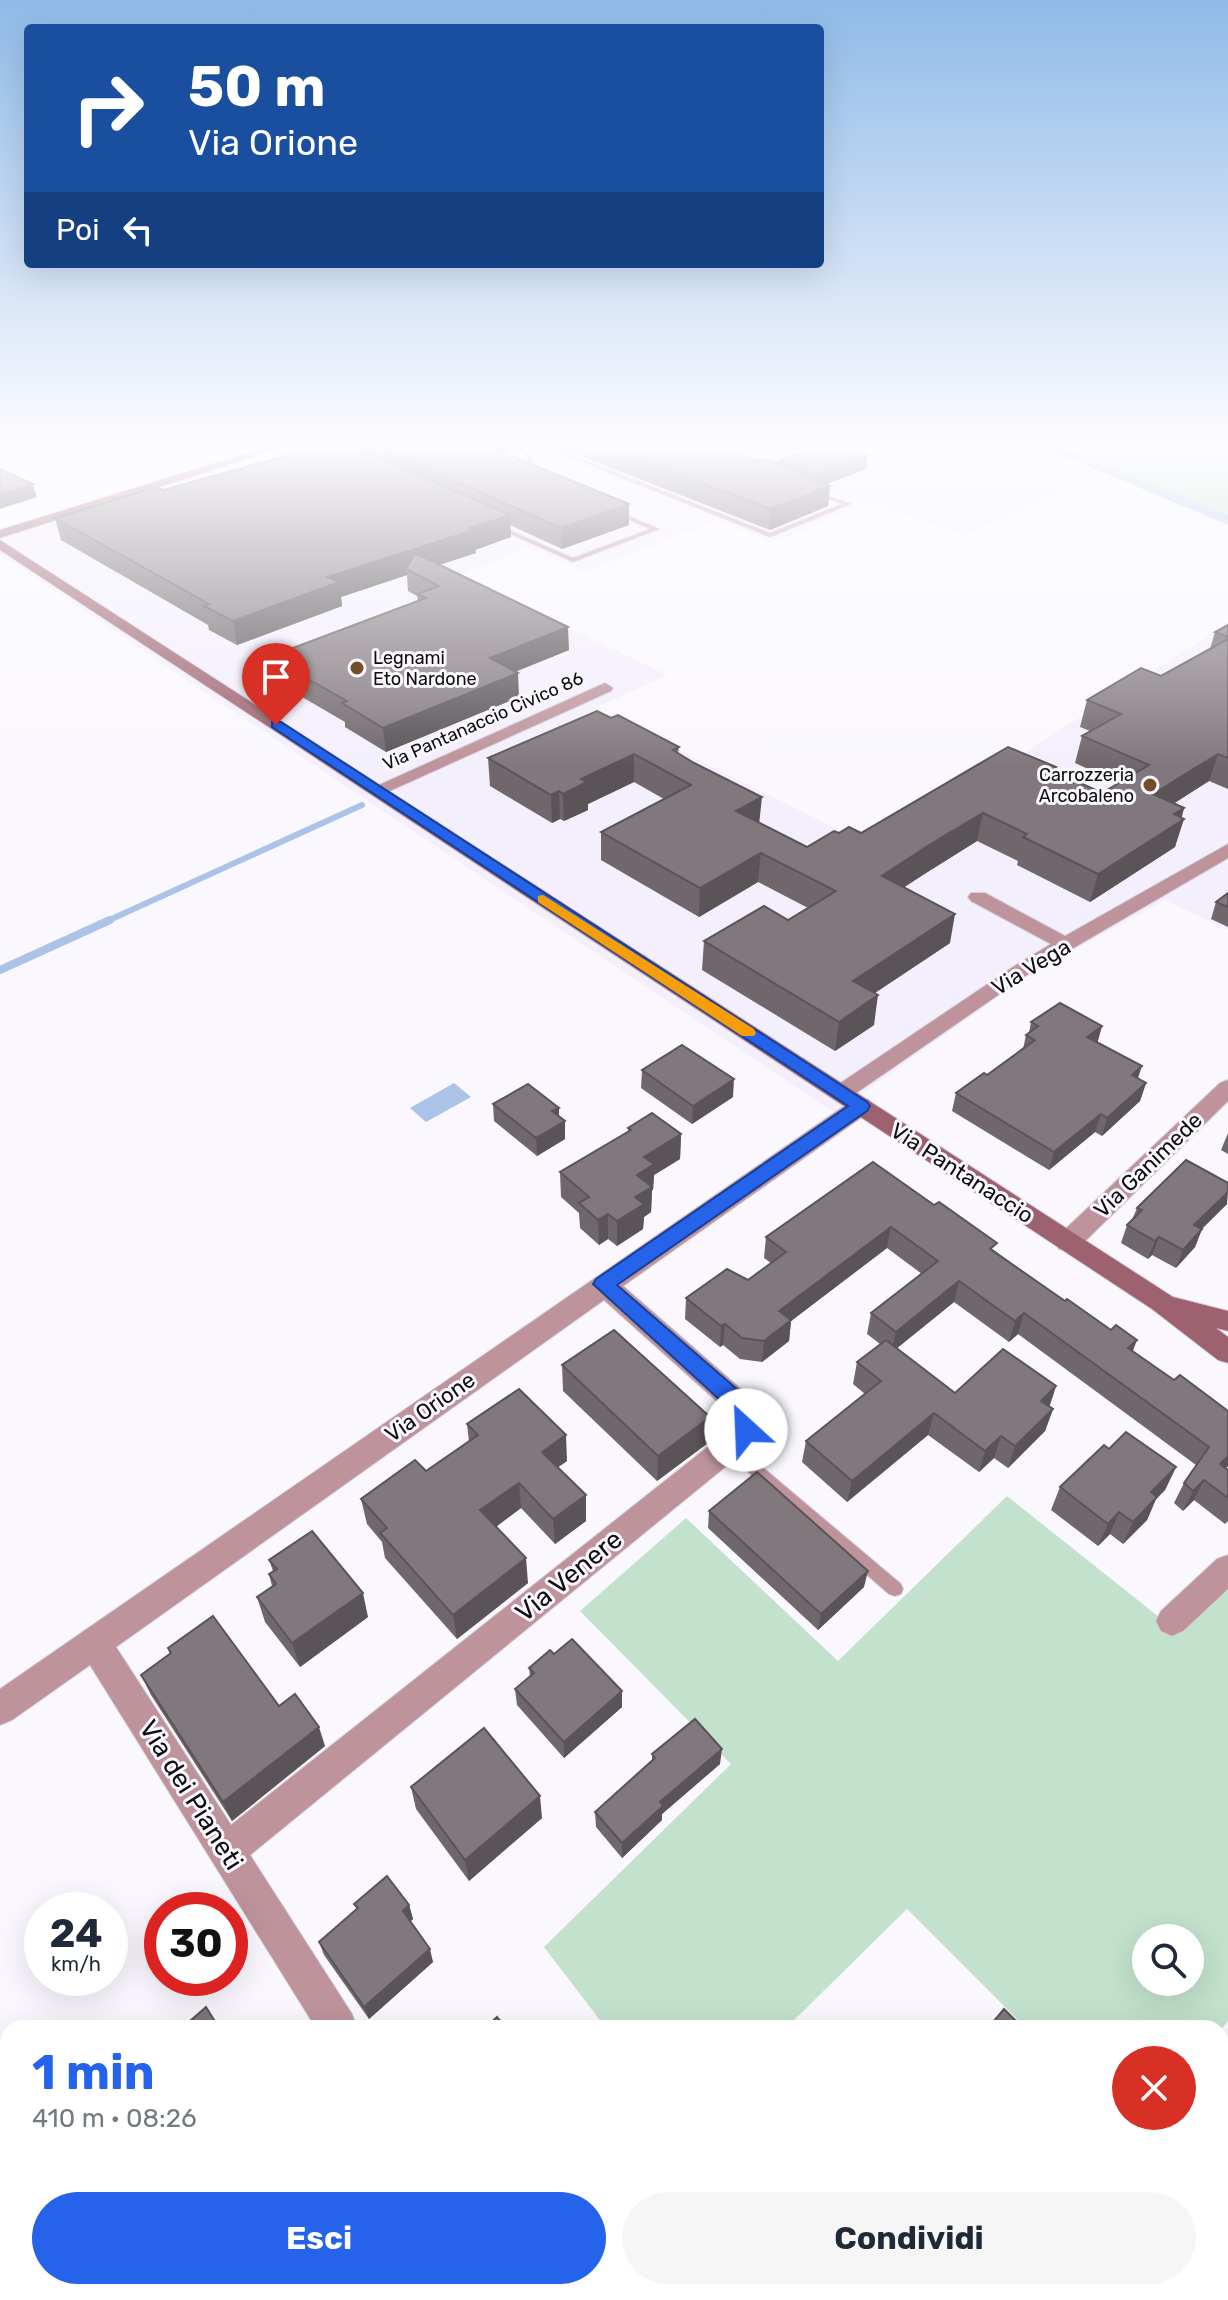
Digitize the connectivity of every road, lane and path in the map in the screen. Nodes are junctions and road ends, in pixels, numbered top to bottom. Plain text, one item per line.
1 (11, 551) edge
2 (554, 551) edge
3 (596, 551) edge
4 (605, 688) dead end
5 (377, 790) junction
6 (1228, 850) edge
7 (978, 897) dead end
8 (1067, 945) junction
9 (1228, 1088) edge
10 (851, 1100) junction
11 (1068, 1242) junction
12 (603, 1284) junction
13 (1161, 1302) junction
14 (1228, 1321) edge
15 (1228, 1352) edge
16 (730, 1448) junction
17 (1228, 1569) edge
18 (895, 1589) dead end
19 (1172, 1621) dead end
20 (95, 1643) junction
21 (0, 1709) edge
22 (227, 1851) junction
23 (333, 2020) edge

1 - 5 street, Via Pantanaccio
2 - 3 lane
4 - 5 street, Via Pantanaccio Civico 86
5 - 10 street, Via Pantanaccio
6 - 8 street, Via Vega
7 - 8 street
8 - 10 street, Via Vega
9 - 11 street, Via Ganimede
10 - 11 street, Via Pantanaccio
10 - 12 street, Via Orione
11 - 13 street, Via Pantanaccio
12 - 16 street, Via Venere
12 - 20 street, Via Orione
13 - 14 street, Via Pantanaccio
13 - 15 street, Via Pantanaccio
16 - 18 lane
16 - 22 street, Via Venere
17 - 19 street
20 - 21 street, Via Orione
20 - 22 street, Via dei Pianeti
22 - 23 street, Via dei Pianeti

